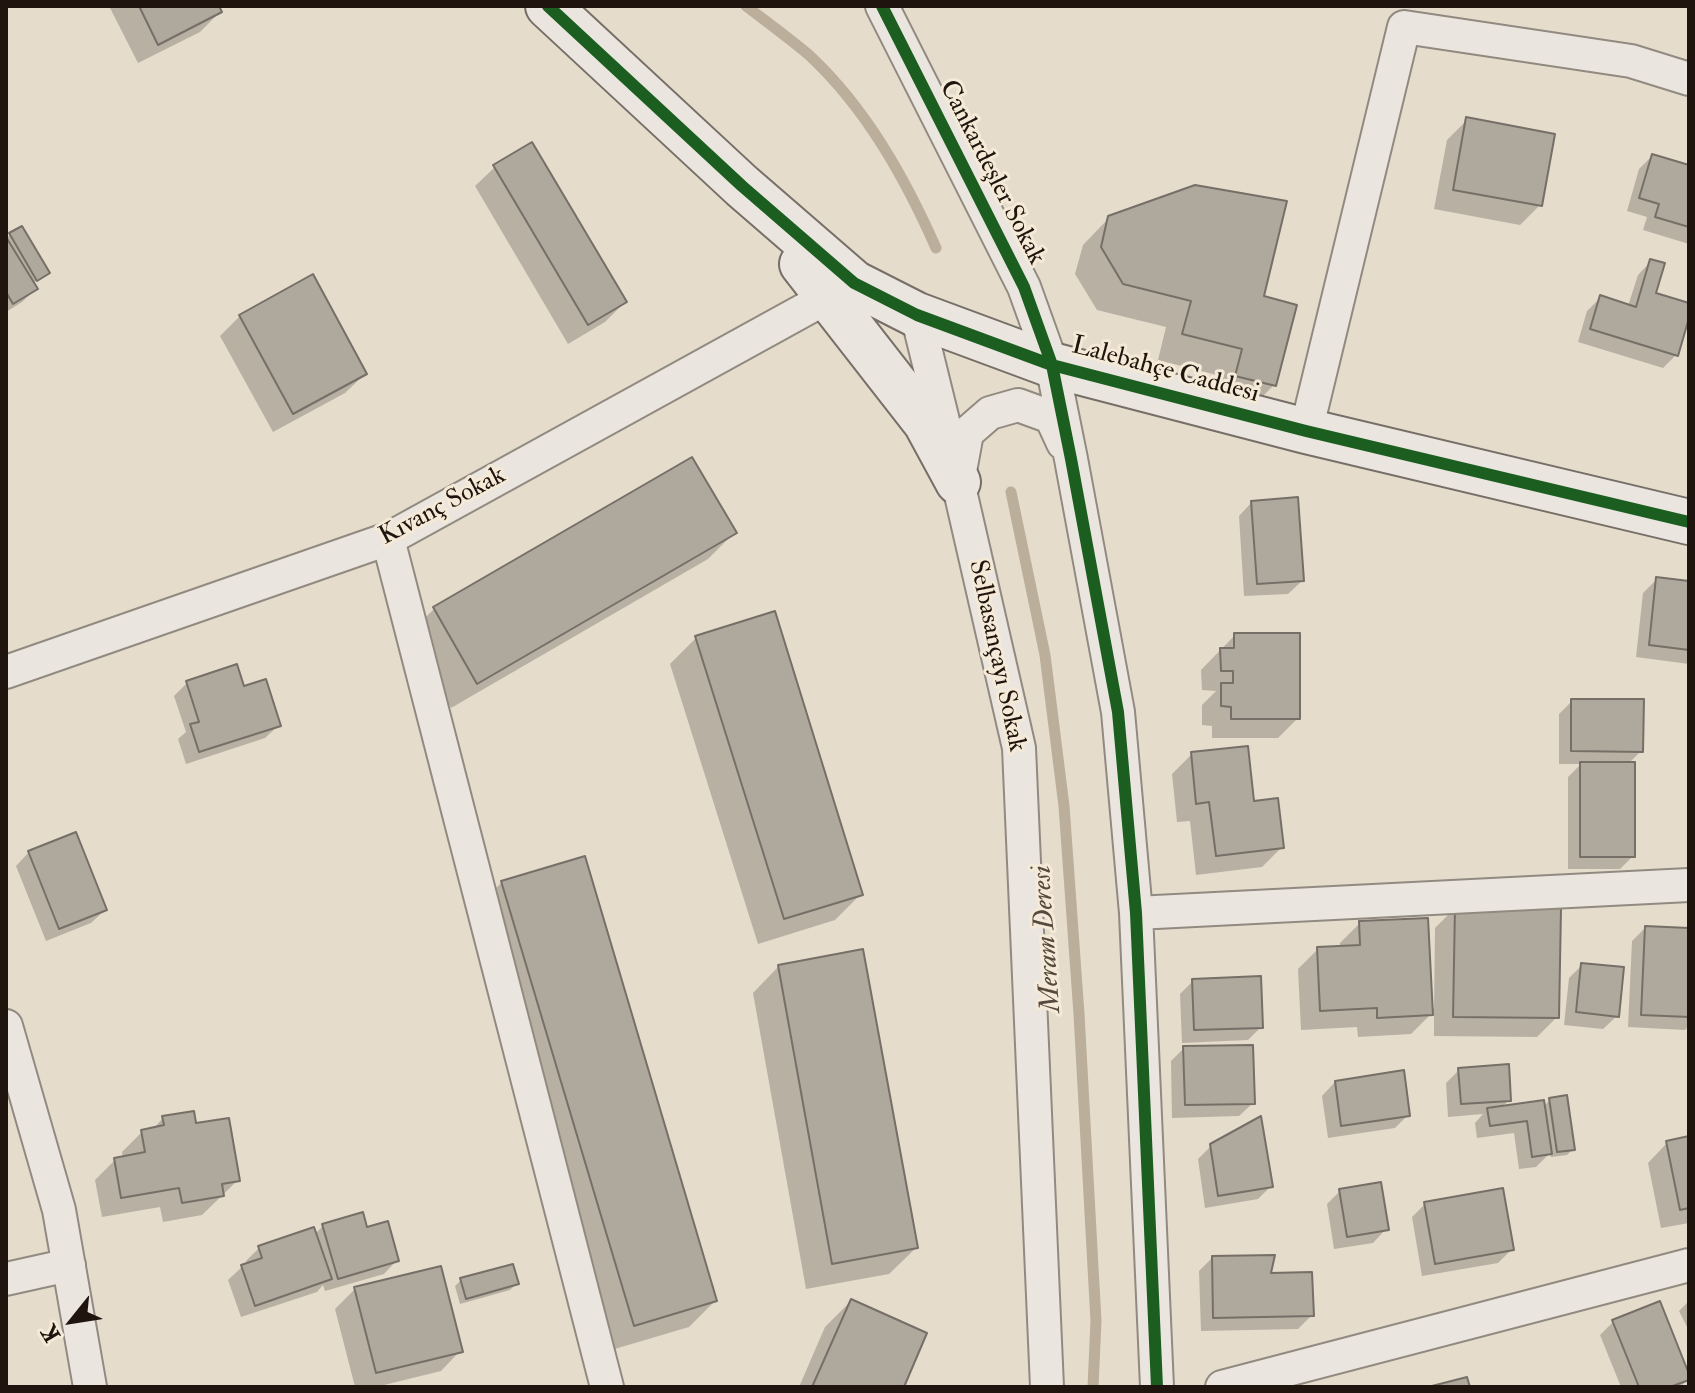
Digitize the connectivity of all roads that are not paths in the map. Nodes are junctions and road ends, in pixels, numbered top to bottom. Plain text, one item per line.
1 (548, 6) edge
2 (882, 6) edge
3 (1689, 79) edge
4 (841, 289) junction
5 (917, 315) junction
6 (1052, 365) junction
7 (1306, 431) junction
8 (1071, 459) junction
9 (958, 482) junction
10 (1689, 522) edge
11 (388, 539) junction
12 (6, 672) edge
13 (1689, 885) edge
14 (1136, 913) junction
15 (6, 1026) edge
16 (69, 1265) junction
17 (1689, 1265) edge
18 (6, 1279) edge
19 (90, 1387) edge
20 (607, 1387) edge
21 (1047, 1387) edge
22 (1157, 1387) edge
23 (1222, 1387) edge

1 - 4 street, Lalebahçe Caddesi
2 - 6 street, Cankardeşler Sokak
3 - 7 street
4 - 5 street, Lalebahçe Caddesi
4 - 9 street
4 - 11 street, Kıvanç Sokak
5 - 6 street, Lalebahçe Caddesi
5 - 9 street, Selbasançayı Sokak
6 - 7 street, Lalebahçe Caddesi
6 - 8 street, Cankardeşler Sokak
7 - 10 street, Lalebahçe Caddesi
8 - 9 street
8 - 14 street
9 - 21 street, Selbasançayı Sokak
11 - 12 street, Kıvanç Sokak
11 - 20 street
13 - 14 street
14 - 22 street
15 - 16 street
16 - 18 street
16 - 19 street
17 - 23 street

